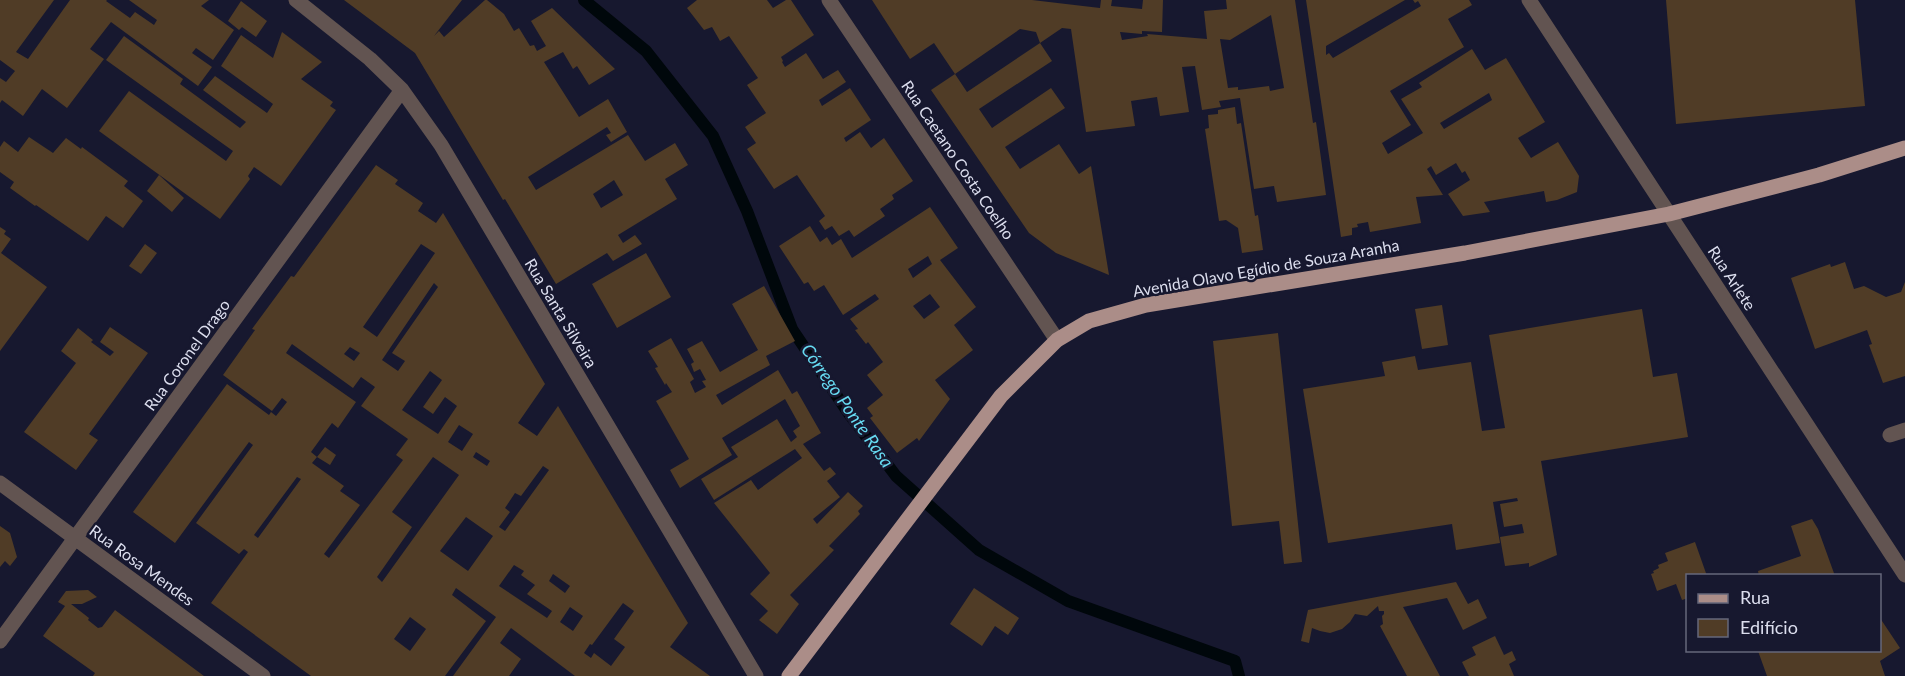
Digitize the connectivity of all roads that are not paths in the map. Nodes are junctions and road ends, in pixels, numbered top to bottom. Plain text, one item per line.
1 (296, 0) edge
2 (830, 0) edge
3 (1529, 0) edge
4 (402, 90) junction
5 (1905, 148) edge
6 (1669, 214) junction
7 (1057, 340) junction
8 (1905, 430) edge
9 (1890, 435) dead end
10 (0, 483) edge
11 (76, 538) junction
12 (1905, 575) edge
13 (0, 641) edge
14 (262, 676) edge
15 (756, 676) edge
16 (789, 676) edge

1 - 4 street, Rua Santa Silveira
2 - 7 street, Rua Caetano Costa Coelho
3 - 6 street, Rua Arlete
4 - 11 street, Rua Coronel Drago
4 - 15 street, Rua Santa Silveira
5 - 6 main road, Avenida Olavo Egídio de Souza Aranha
6 - 7 main road, Avenida Olavo Egídio de Souza Aranha
6 - 12 street, Rua Arlete
7 - 16 main road, Avenida Olavo Egídio de Souza Aranha
8 - 9 street
10 - 11 street, Rua Rosa Mendes
11 - 13 street, Rua Coronel Drago
11 - 14 street, Rua Rosa Mendes

